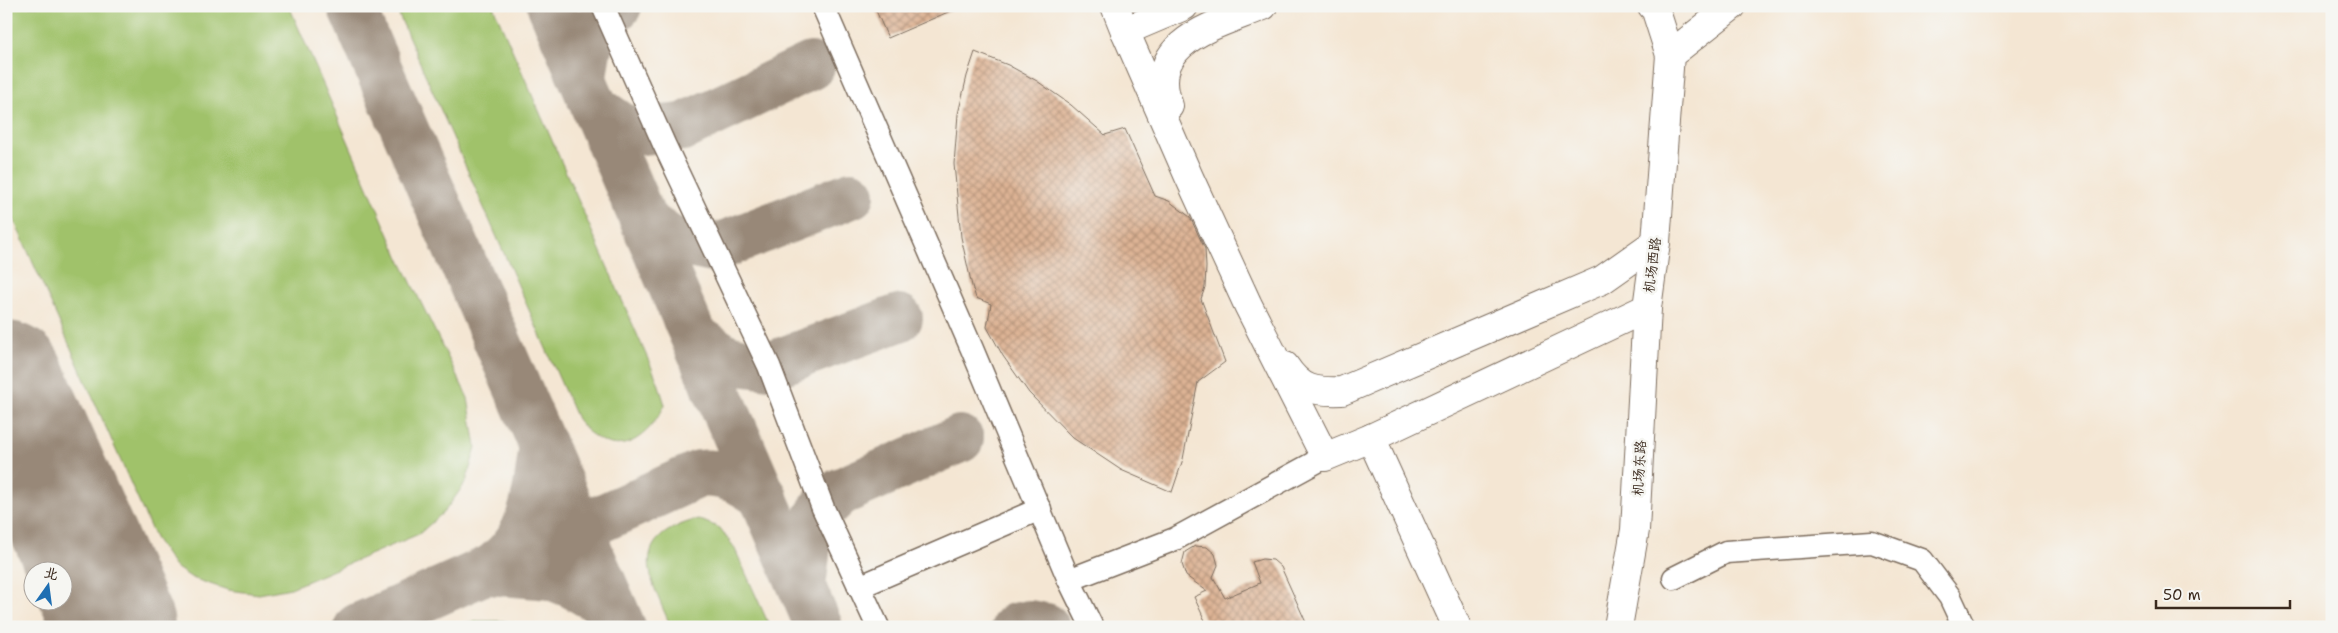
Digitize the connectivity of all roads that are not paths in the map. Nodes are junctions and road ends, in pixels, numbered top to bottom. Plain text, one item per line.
1 (603, 6) edge
2 (823, 6) edge
3 (1115, 6) edge
4 (1184, 6) edge
5 (1263, 6) edge
6 (1732, 6) edge
7 (1655, 7) edge
8 (1125, 31) junction
9 (1670, 55) junction
10 (1656, 242) junction
11 (1647, 308) junction
12 (1371, 438) junction
13 (1325, 458) junction
14 (1040, 509) junction
15 (1674, 578) dead end
16 (1070, 580) junction
17 (859, 587) junction
18 (878, 627) edge
19 (1092, 627) edge
20 (1457, 627) edge
21 (1618, 627) edge
22 (1964, 627) edge

1 - 17 lane
2 - 14 lane
3 - 8 main road
4 - 8 main road
5 - 10 main road
6 - 9 main road
7 - 9 main road
8 - 13 main road
9 - 10 main road, 机场西路
10 - 11 main road, 机场西路
11 - 12 main road, 机场西路
11 - 21 main road, 机场东路
12 - 13 main road, 机场西路
12 - 20 main road
13 - 16 lane
14 - 16 lane
14 - 17 lane
15 - 22 lane
16 - 19 lane
17 - 18 lane

